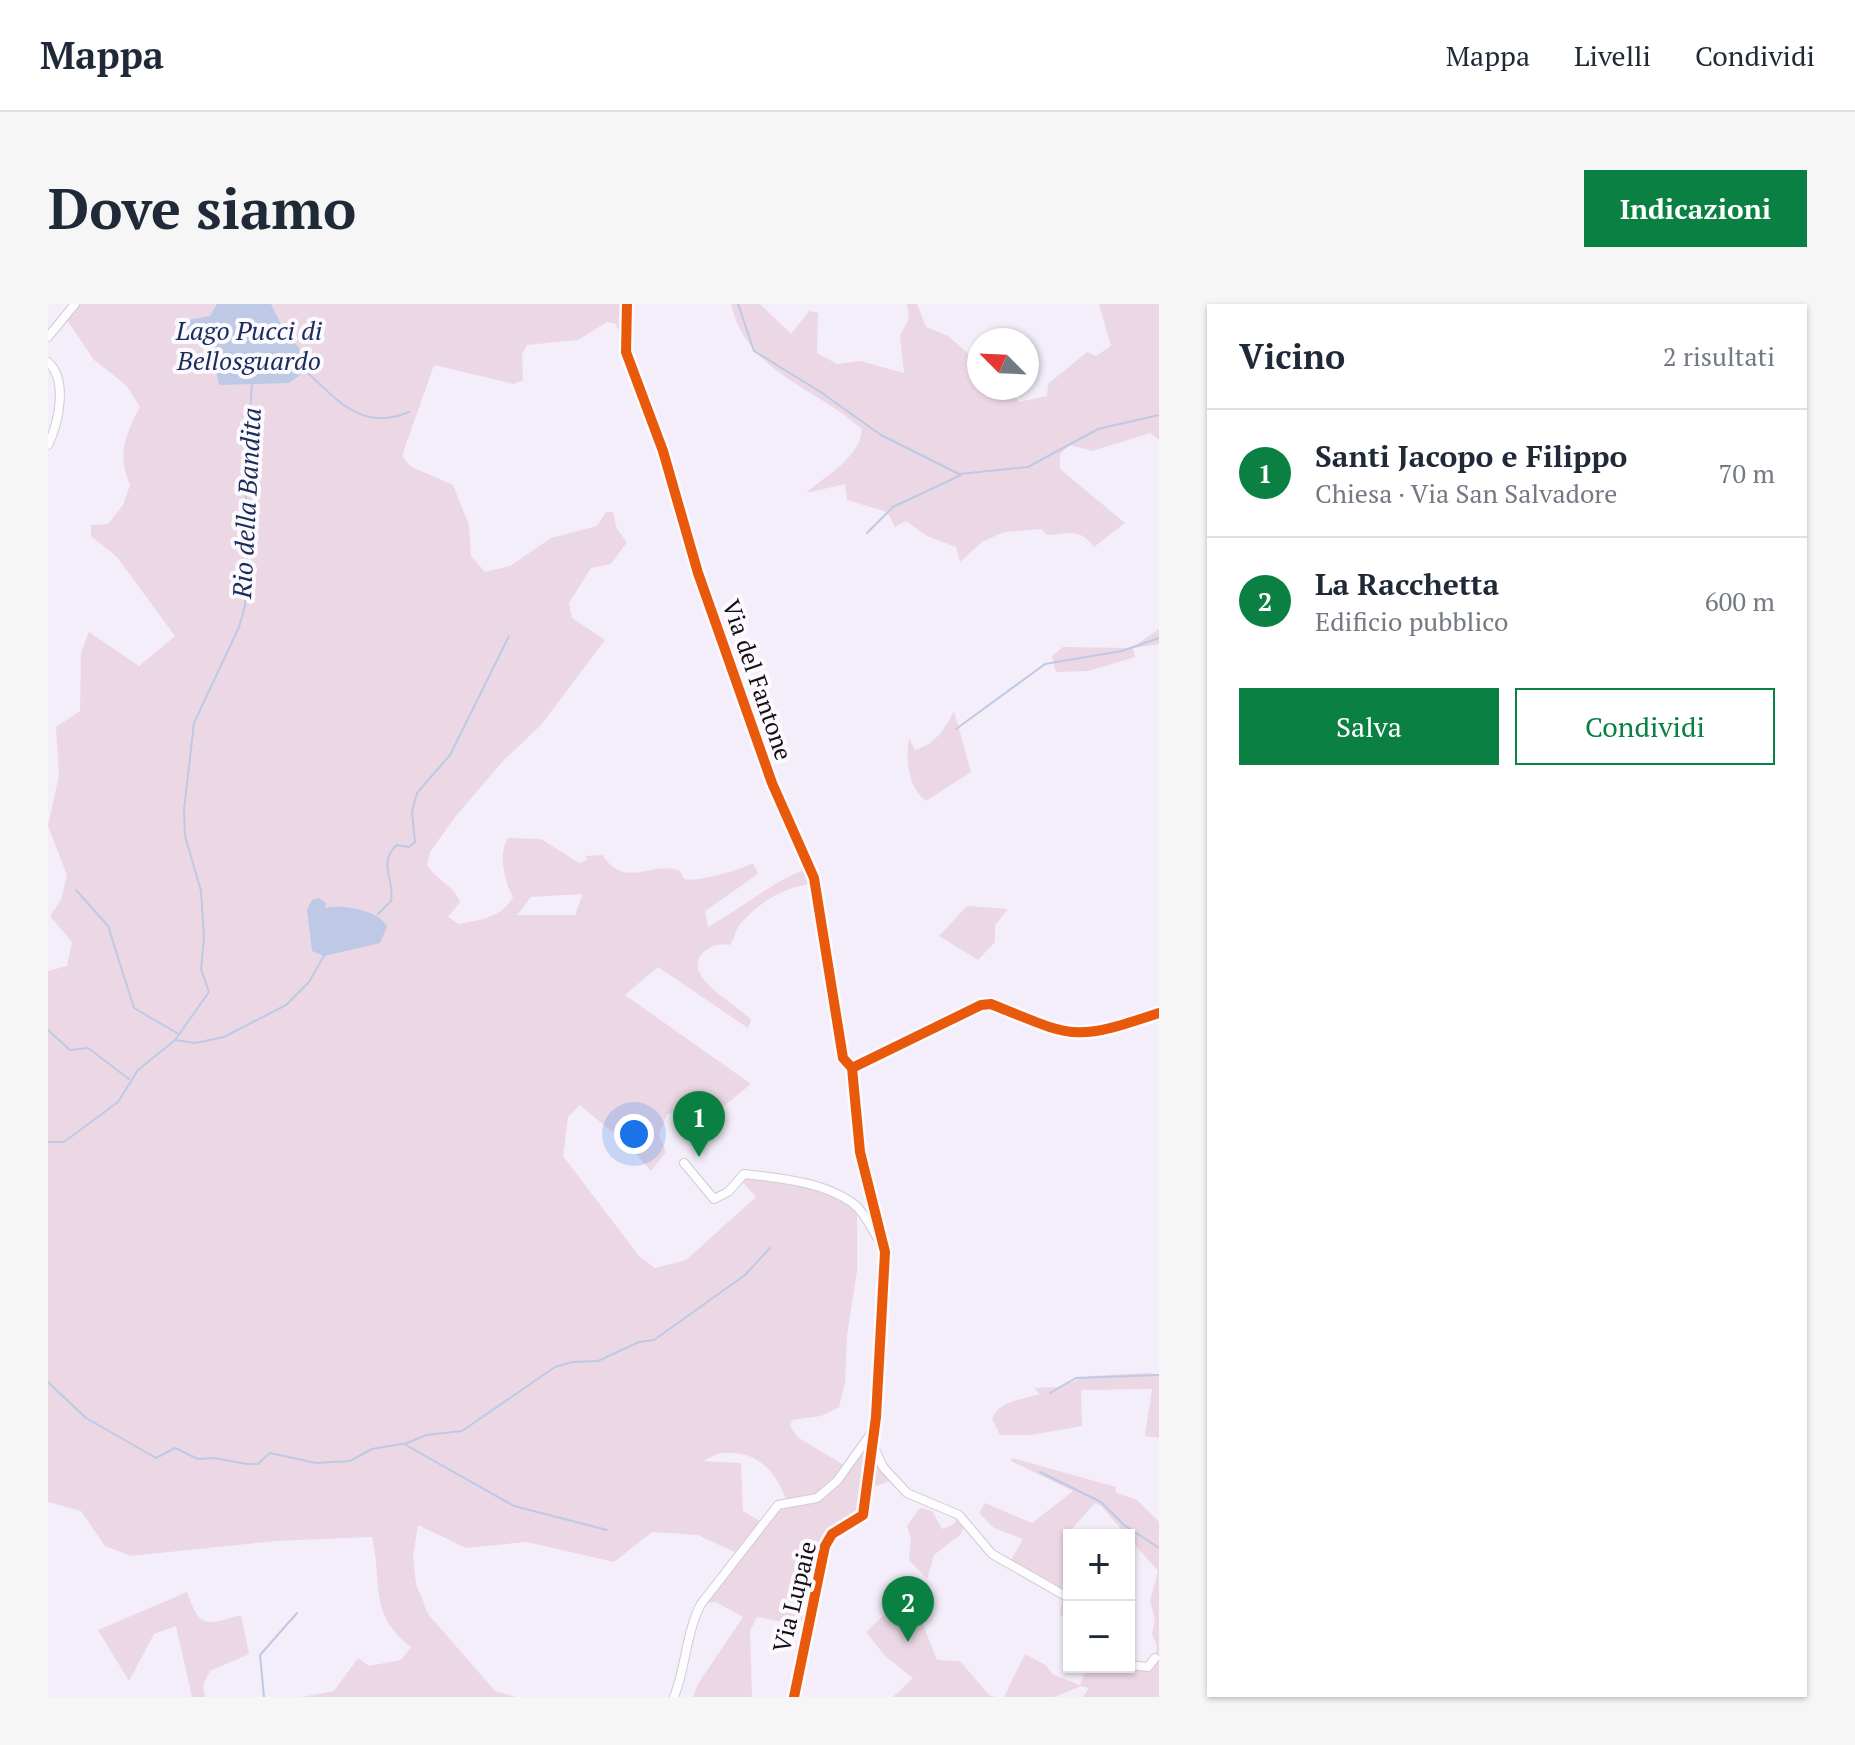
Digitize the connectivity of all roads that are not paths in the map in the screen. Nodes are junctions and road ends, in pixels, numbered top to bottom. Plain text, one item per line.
1 (75, 304) edge
2 (627, 304) edge
3 (48, 337) edge
4 (48, 362) edge
5 (48, 445) edge
6 (1159, 1013) edge
7 (852, 1068) junction
8 (684, 1163) dead end
9 (883, 1239) junction
10 (873, 1431) junction
11 (873, 1444) junction
12 (1063, 1595) edge
13 (1155, 1658) dead end
14 (1135, 1666) edge
15 (674, 1697) edge
16 (794, 1697) edge

1 - 3 street
2 - 7 street, Via del Fantone
4 - 5 street
6 - 7 street
7 - 9 street, Via del Fantone
8 - 9 street
9 - 10 street, Via Lupaie
10 - 11 street, Via Lupaie
10 - 15 street
11 - 12 street
11 - 16 street, Via Lupaie
13 - 14 street

